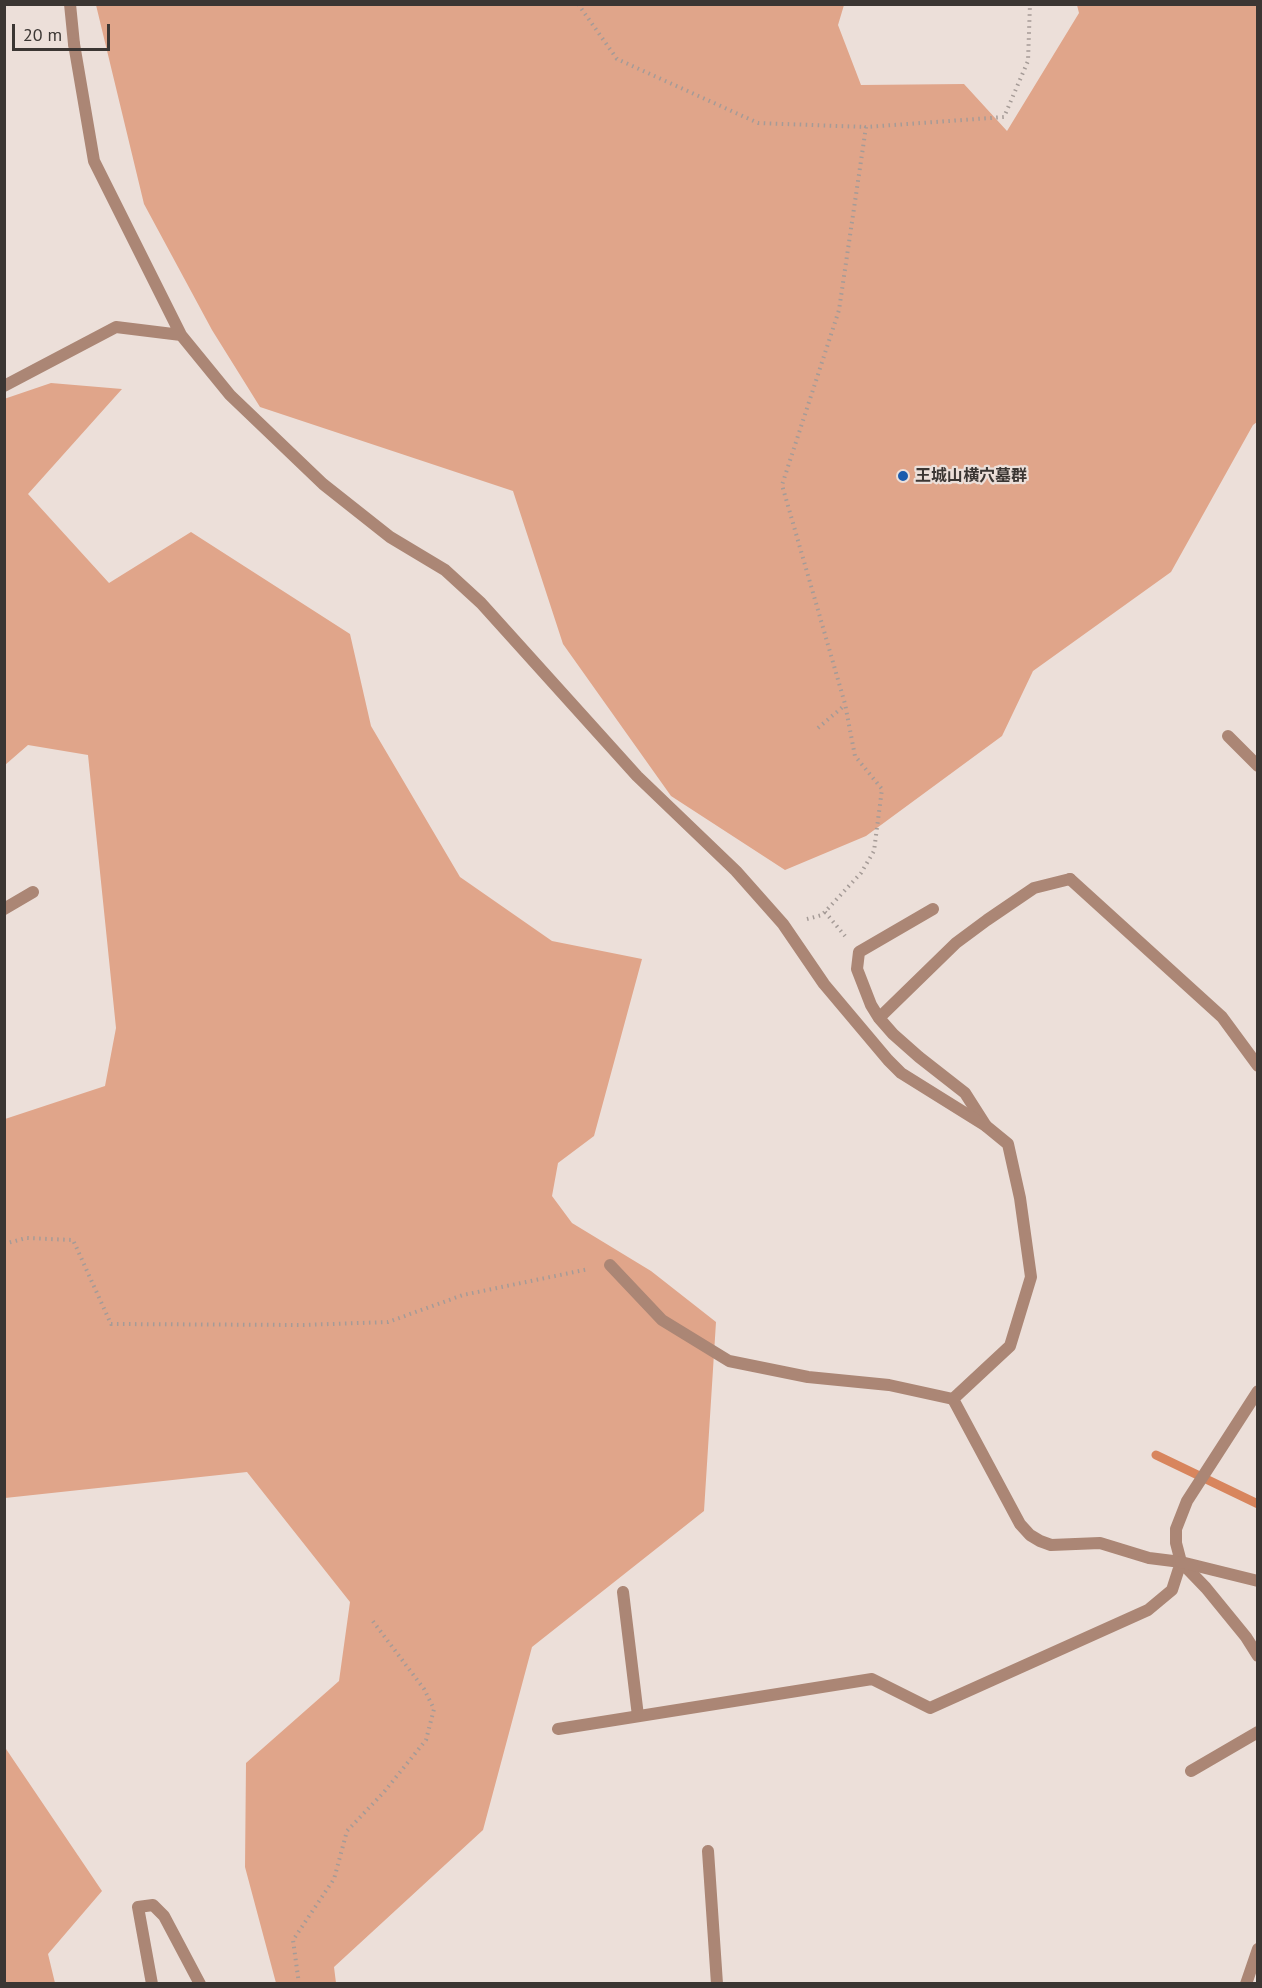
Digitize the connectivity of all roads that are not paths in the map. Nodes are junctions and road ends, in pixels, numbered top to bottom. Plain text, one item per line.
1 (70, 4) edge
2 (181, 335) junction
3 (4, 386) edge
4 (1228, 736) dead end
5 (1257, 766) edge
6 (33, 892) dead end
7 (4, 909) edge
8 (933, 909) dead end
9 (879, 1018) junction
10 (1257, 1066) edge
11 (986, 1126) junction
12 (610, 1265) road end
13 (1257, 1391) edge
14 (953, 1399) junction
15 (1181, 1562) junction
16 (1257, 1581) edge
17 (623, 1592) dead end
18 (1257, 1656) edge
19 (638, 1716) junction
20 (558, 1729) dead end
21 (1257, 1732) edge
22 (1191, 1771) dead end
23 (708, 1851) dead end
24 (1257, 1949) edge
25 (152, 1983) edge
26 (200, 1983) edge
27 (717, 1983) edge
28 (1246, 1983) edge

1 - 2 street
2 - 3 street
2 - 11 street
4 - 5 street
6 - 7 street
8 - 9 street
9 - 10 street
9 - 11 street
11 - 14 street
12 - 14 street
13 - 15 street
14 - 15 street
15 - 16 street
15 - 18 street
15 - 19 street
17 - 19 street
19 - 20 street
21 - 22 street
23 - 27 street
24 - 28 street
25 - 26 street

